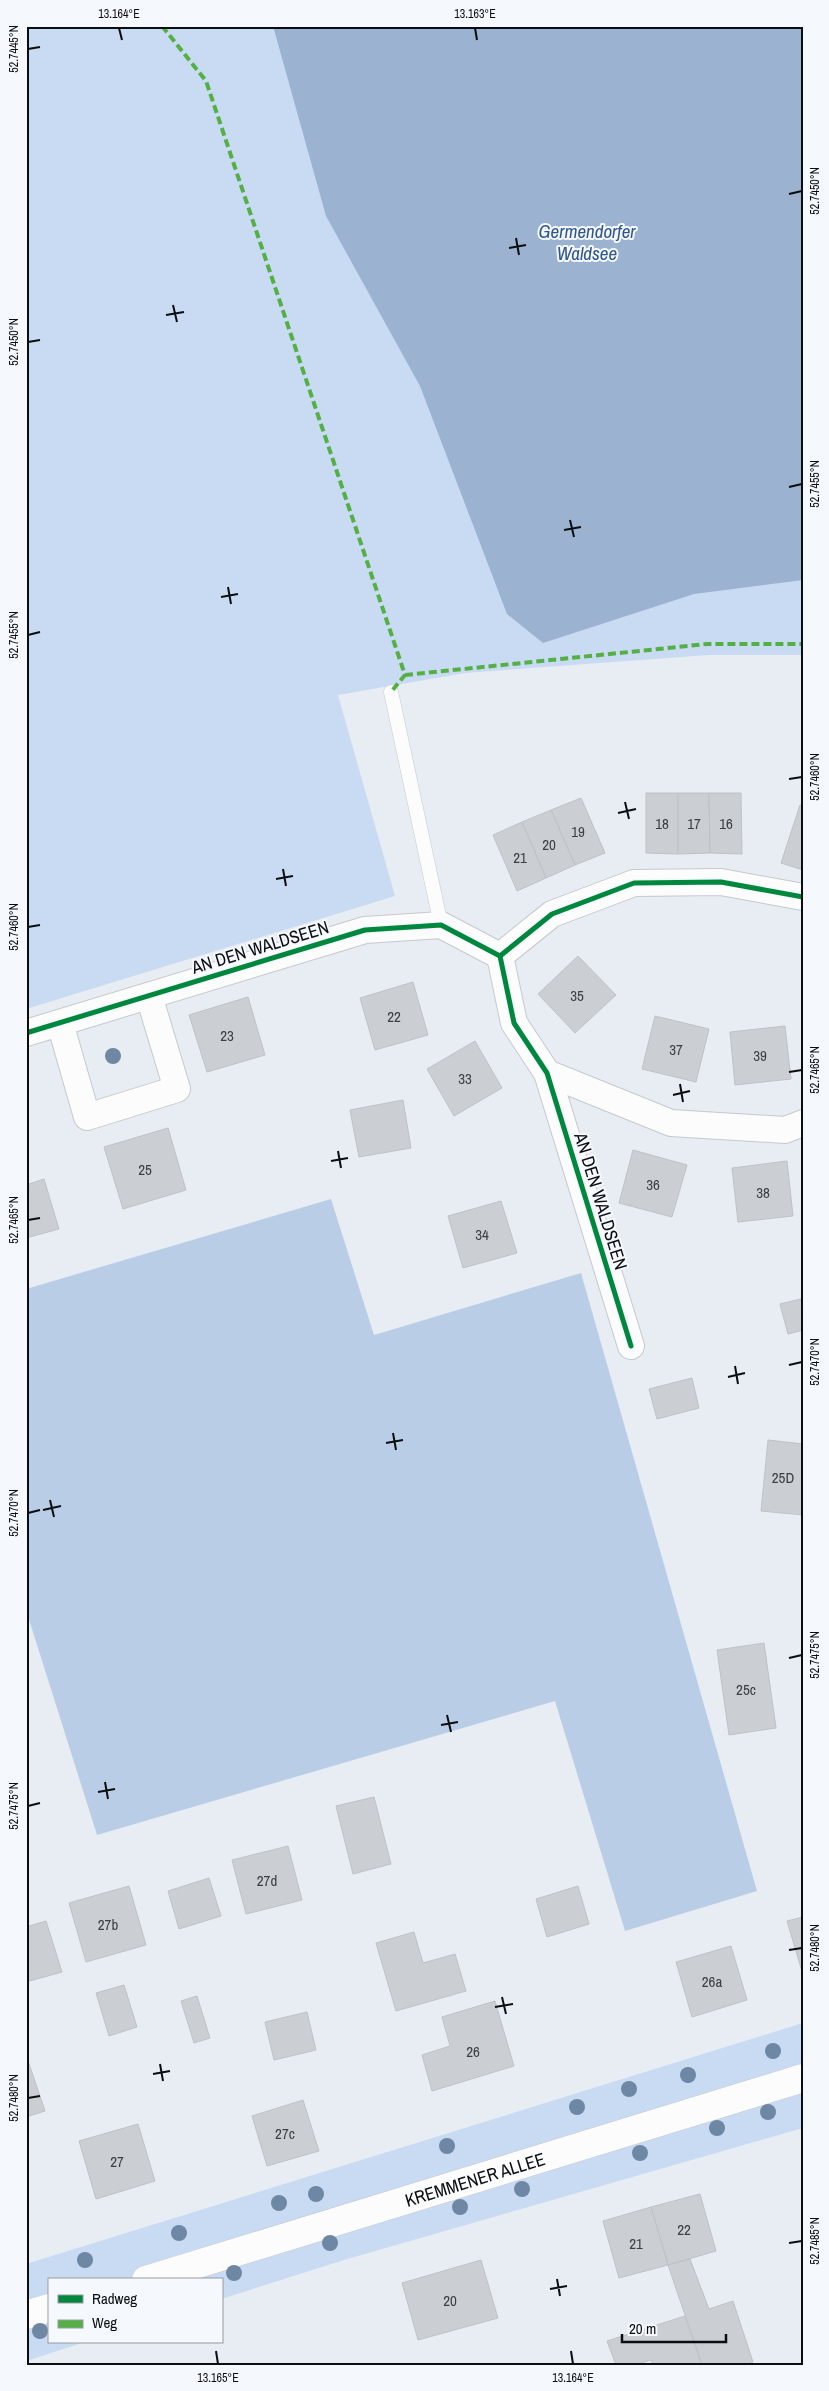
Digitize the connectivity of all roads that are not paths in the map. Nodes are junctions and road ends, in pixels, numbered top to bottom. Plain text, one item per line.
1 (391, 692) dead end
2 (803, 897) edge
3 (441, 926) junction
4 (500, 956) junction
5 (149, 996) junction
6 (60, 1023) junction
7 (26, 1033) edge
8 (547, 1073) junction
9 (803, 1123) edge
10 (631, 1346) dead end
11 (803, 2078) edge
12 (153, 2278) edge
13 (48, 2308) edge
14 (26, 2315) edge

1 - 3 lane
2 - 4 street
3 - 4 street
3 - 5 street, AN DEN WALDSEEN
4 - 8 street, AN DEN WALDSEEN
5 - 6 street, AN DEN WALDSEEN
5 - 6 street
6 - 7 street, AN DEN WALDSEEN
8 - 9 street
8 - 10 street, AN DEN WALDSEEN
11 - 12 main road, KREMMENER ALLEE
13 - 14 main road

